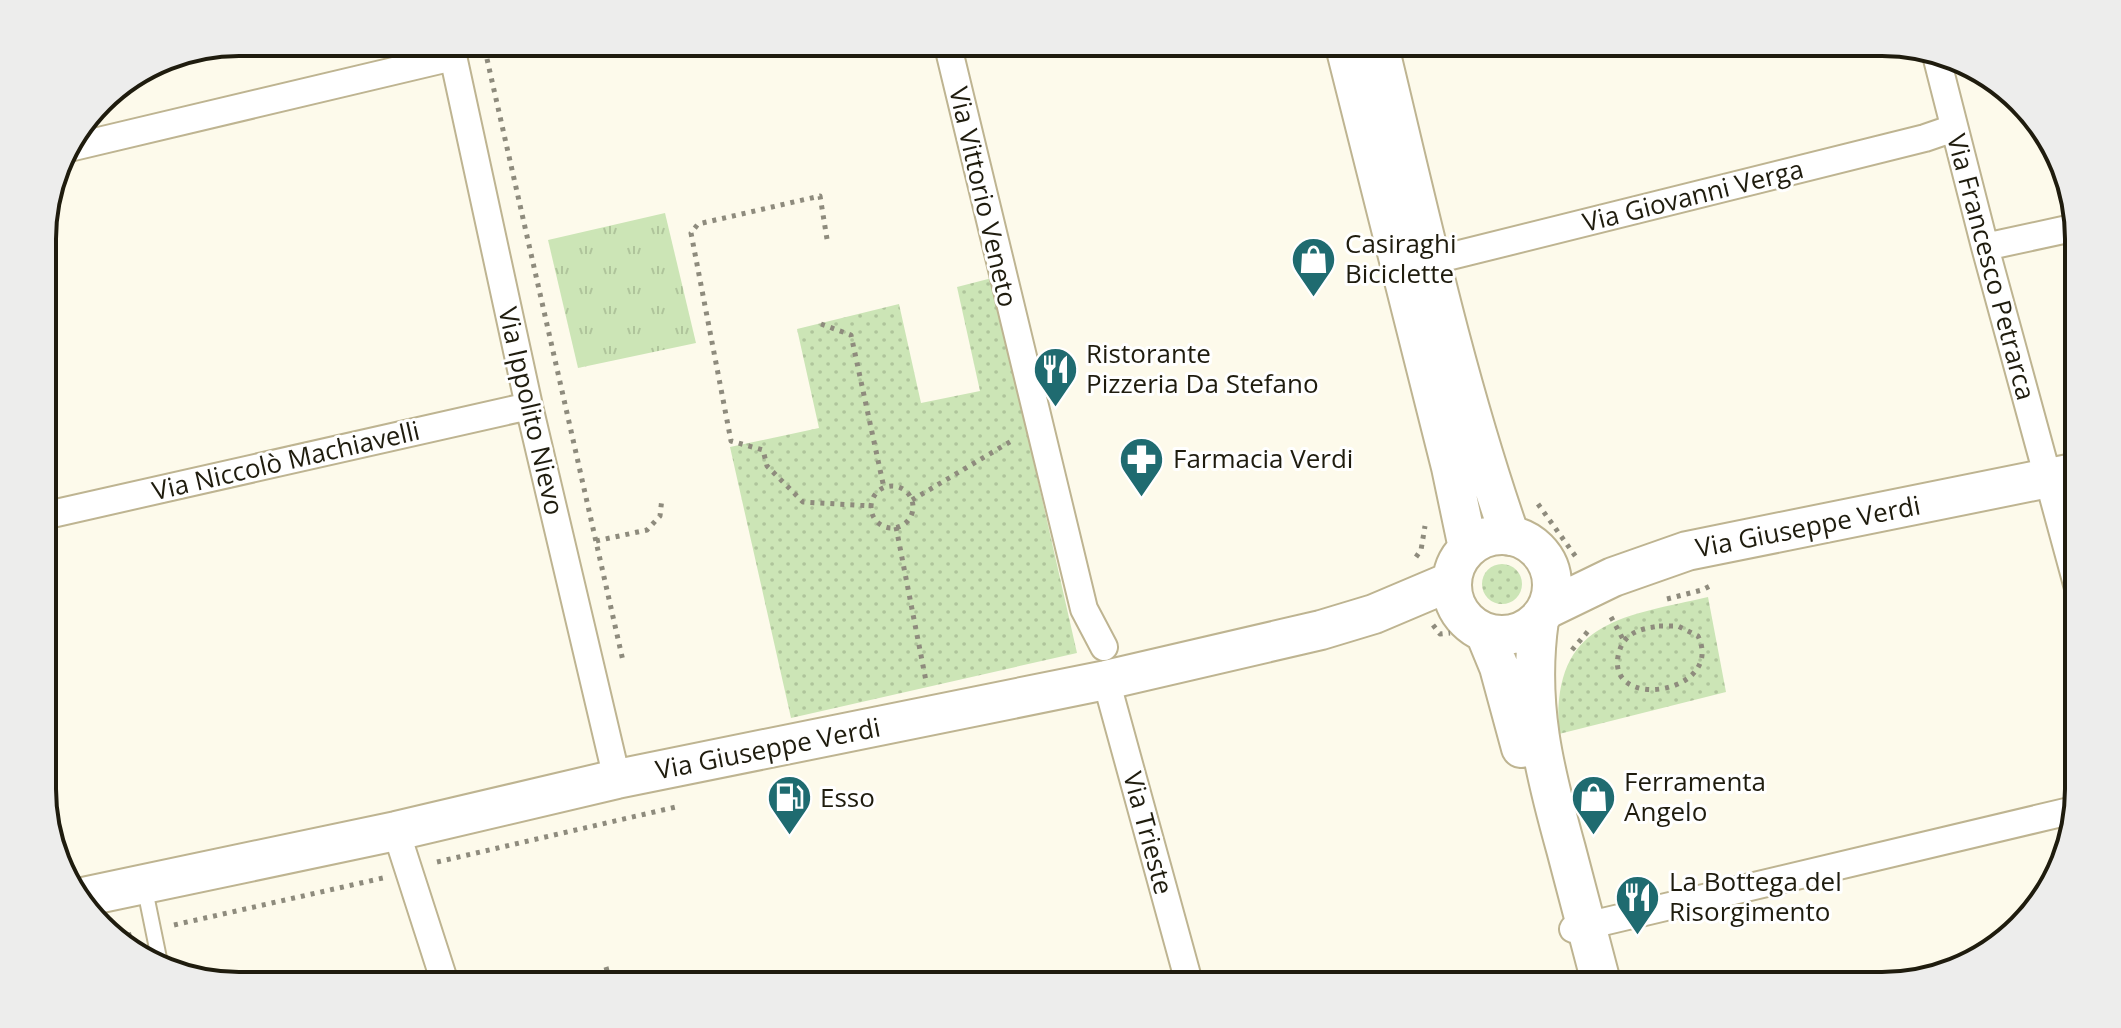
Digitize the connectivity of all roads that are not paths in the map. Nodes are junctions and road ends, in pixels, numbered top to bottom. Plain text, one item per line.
1 (429, 56) edge
2 (453, 56) edge
3 (950, 56) edge
4 (1348, 56) edge
5 (1381, 56) edge
6 (1939, 65) edge
7 (1954, 128) junction
8 (83, 144) edge
9 (2064, 230) edge
10 (1985, 247) junction
11 (1431, 261) junction
12 (529, 406) junction
13 (2063, 476) edge
14 (56, 513) edge
15 (1510, 536) junction
16 (1460, 564) junction
17 (1543, 614) junction
18 (1485, 633) junction
19 (1105, 664) junction
20 (617, 779) junction
21 (2063, 813) edge
22 (396, 831) junction
23 (144, 884) junction
24 (91, 895) edge
25 (1578, 928) junction
26 (158, 952) edge
27 (441, 972) edge
28 (1186, 972) edge
29 (1583, 972) edge
30 (1596, 972) edge

1 - 8 street
2 - 12 street, Via Ippolito Nievo
3 - 19 street, Via Vittorio Veneto
4 - 16 street
5 - 11 street
6 - 7 street, Via Francesco Petrarca
7 - 10 street, Via Francesco Petrarca
7 - 11 street, Via Giovanni Verga
9 - 10 street
10 - 13 street, Via Francesco Petrarca
11 - 15 street
12 - 14 street, Via Niccolò Machiavelli
12 - 20 street, Via Ippolito Nievo
13 - 17 street, Via Giuseppe Verdi
15 - 16 street
15 - 17 street
16 - 18 street
16 - 19 street, Via Giuseppe Verdi
17 - 18 street
17 - 25 street
18 - 25 street
19 - 20 street, Via Giuseppe Verdi
19 - 28 street, Via Trieste
20 - 22 street, Via Giuseppe Verdi
21 - 25 street
22 - 23 street, Via Giuseppe Verdi
22 - 27 street
23 - 24 street, Via Giuseppe Verdi
23 - 26 lane
25 - 29 street
25 - 30 street

